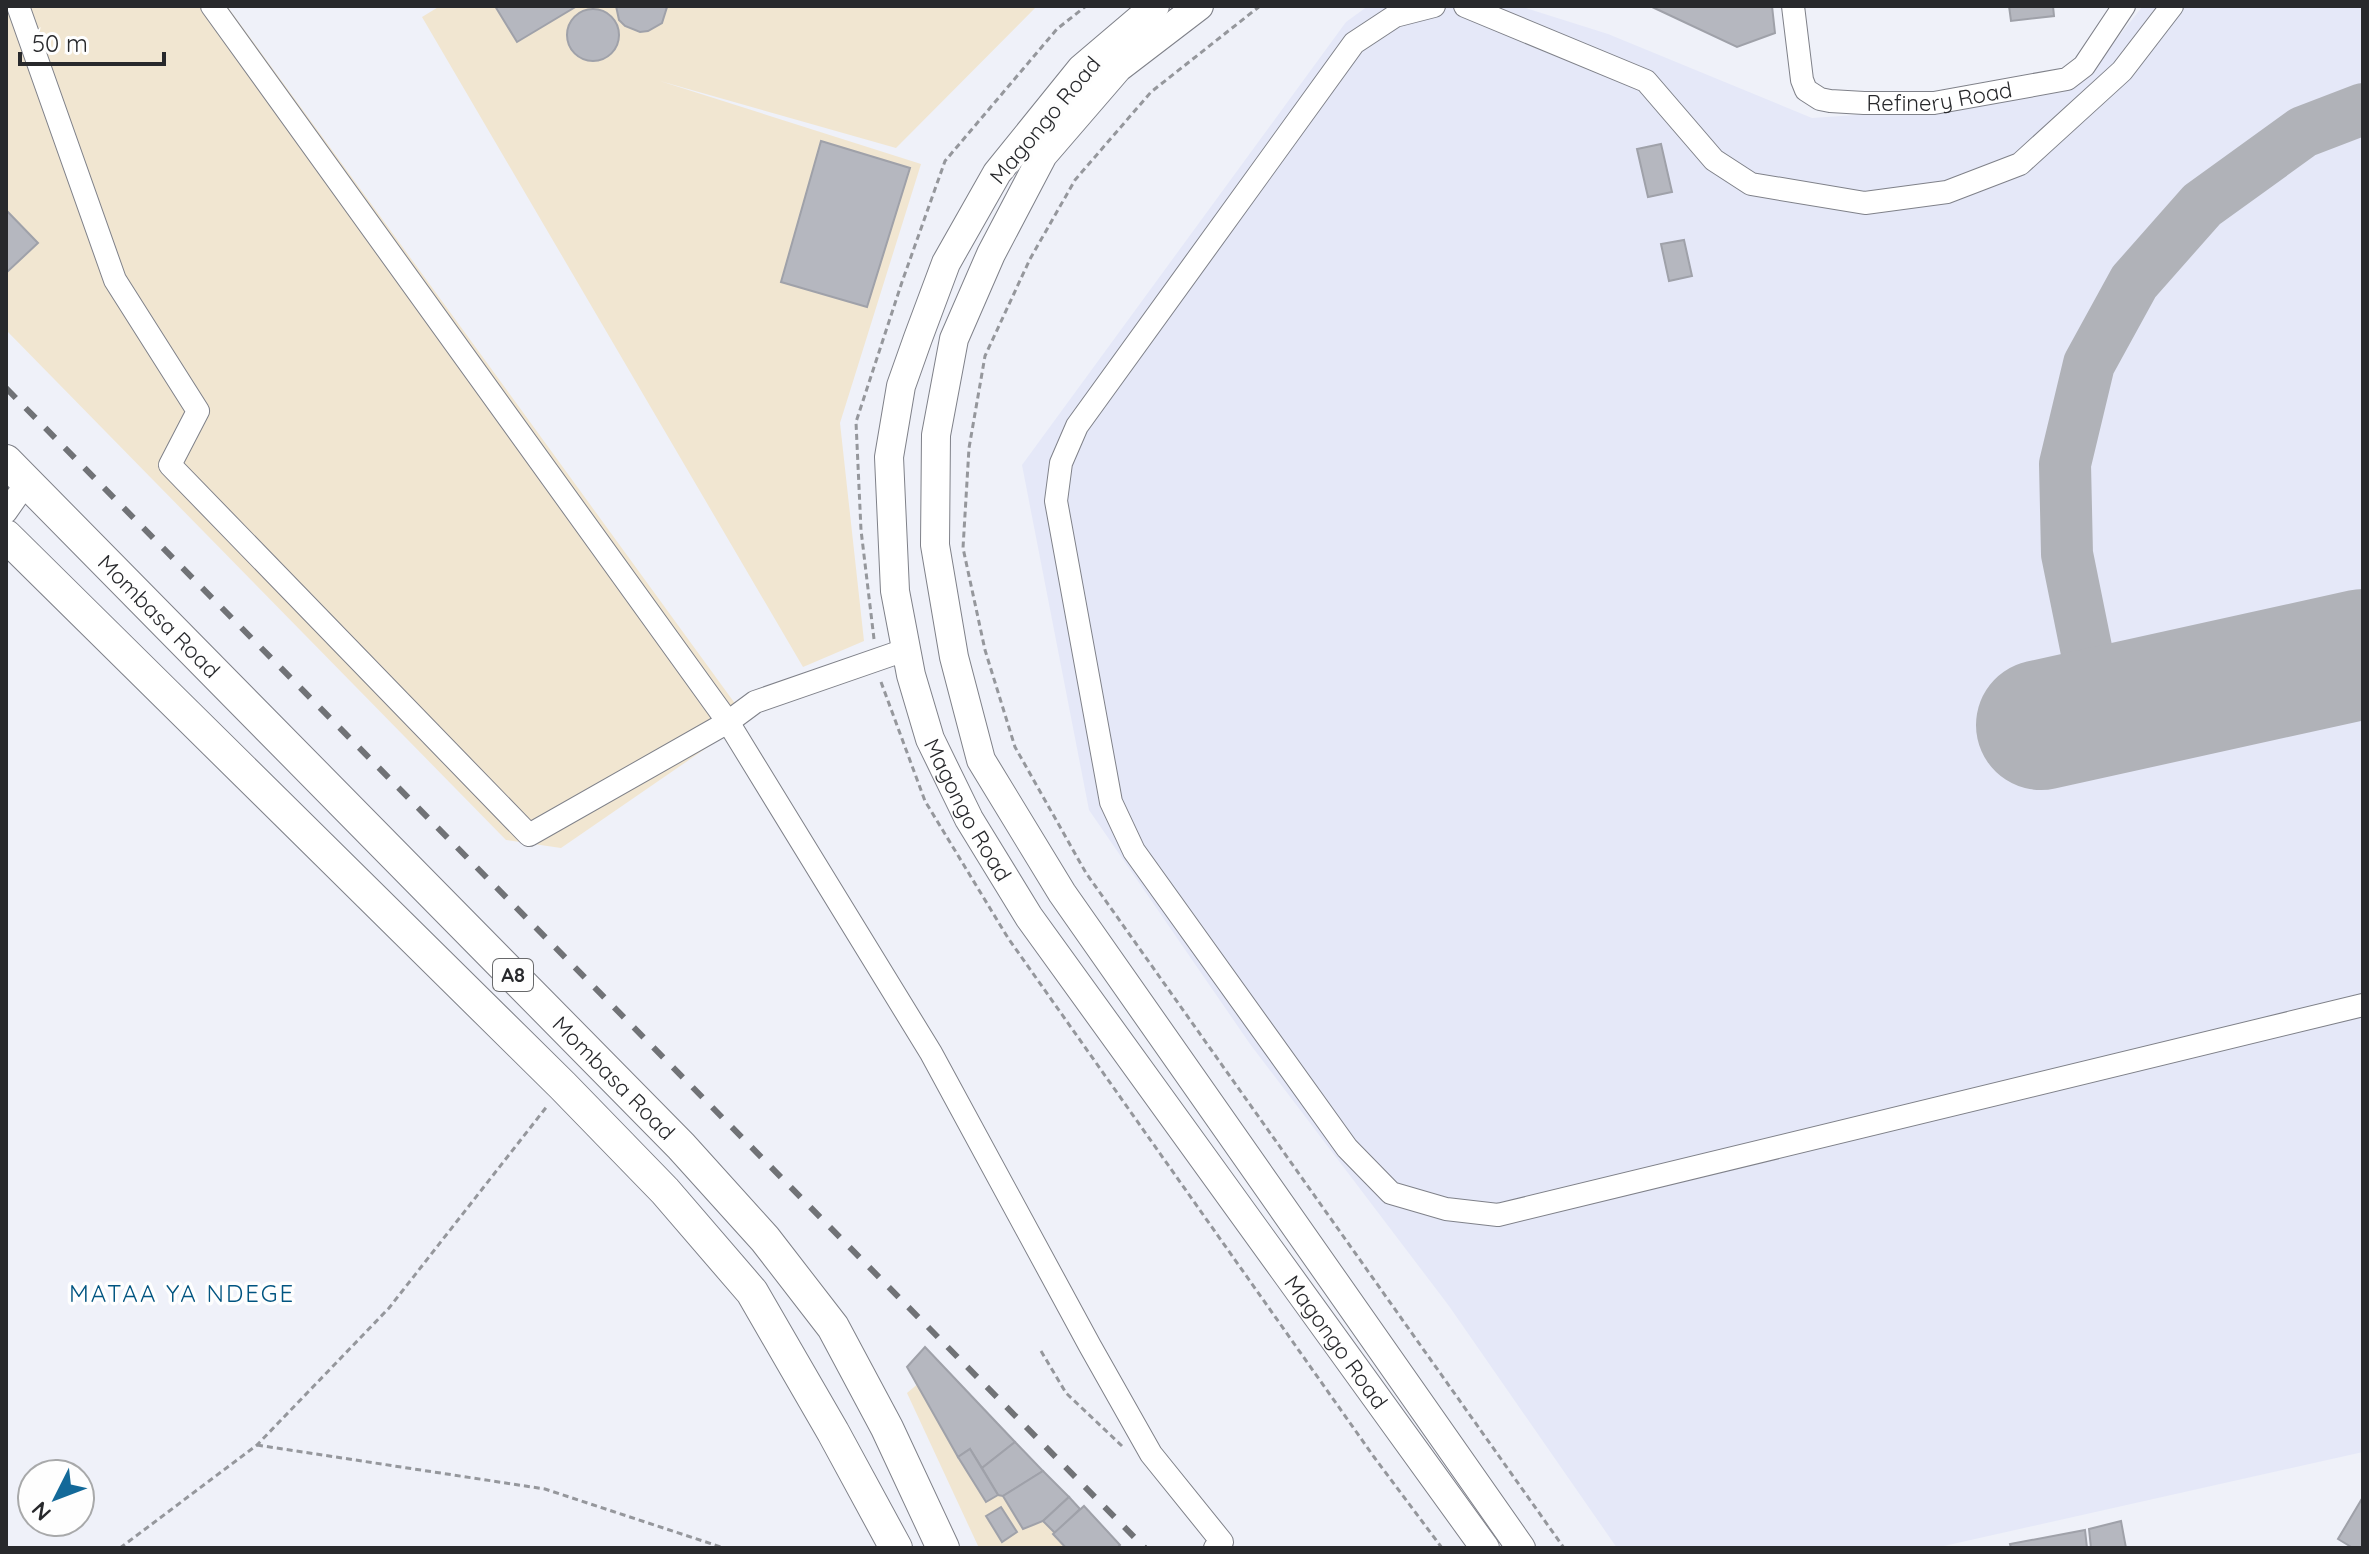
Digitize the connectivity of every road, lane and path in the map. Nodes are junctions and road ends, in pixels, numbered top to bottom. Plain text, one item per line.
1 (18, 6) edge
2 (212, 6) edge
3 (1086, 6) edge
4 (1155, 6) edge
5 (1199, 6) edge
6 (1260, 6) edge
7 (1434, 6) edge
8 (1465, 6) edge
9 (1793, 6) edge
10 (2124, 6) edge
11 (2172, 6) edge
12 (16, 471) edge
13 (6, 512) edge
14 (6, 536) edge
15 (874, 641) dead end
16 (905, 650) junction
17 (878, 672) dead end
18 (728, 722) junction
19 (1062, 893) junction
20 (1029, 917) junction
21 (2363, 1005) edge
22 (563, 1086) junction
23 (1041, 1351) dead end
24 (257, 1445) junction
25 (1151, 1454) junction
26 (120, 1548) edge
27 (724, 1548) edge
28 (896, 1548) edge
29 (943, 1548) edge
30 (1215, 1548) edge
31 (1442, 1548) edge
32 (1485, 1548) edge
33 (1521, 1548) edge
34 (1564, 1548) edge

1 - 18 street
2 - 18 street
3 - 15 path
4 - 16 main road, Magongo Road
5 - 19 main road, Magongo Road
6 - 34 path
7 - 21 street
8 - 11 street
9 - 10 street, Refinery Road
12 - 13 street
12 - 29 highway, Mombasa Road / A8
14 - 22 highway, Mombasa Road / A8
16 - 18 street
16 - 20 main road, Magongo Road
17 - 31 path
18 - 25 street
19 - 20 main road
19 - 33 main road, Magongo Road
20 - 32 main road, Magongo Road
22 - 24 path
22 - 28 highway, Mombasa Road / A8
23 - 25 path
24 - 26 path
24 - 27 path
25 - 30 street

